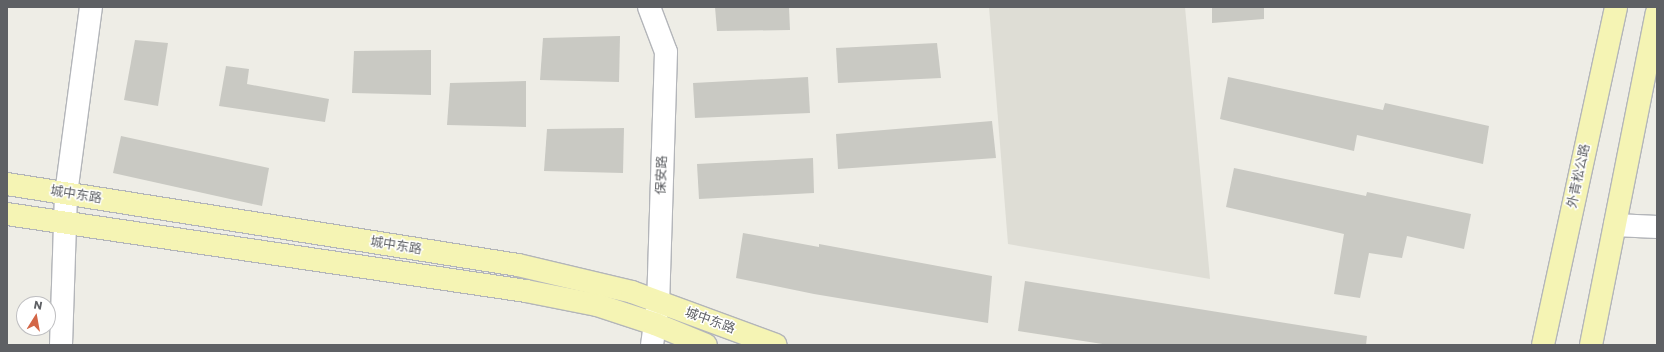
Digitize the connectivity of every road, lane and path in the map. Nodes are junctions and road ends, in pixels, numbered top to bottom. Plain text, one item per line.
1 (91, 7) edge
2 (649, 7) edge
3 (1616, 7) edge
4 (1657, 13) edge
5 (7, 184) edge
6 (66, 194) junction
7 (7, 214) edge
8 (65, 224) junction
9 (1615, 225) junction
10 (1657, 227) edge
11 (658, 302) junction
12 (653, 335) edge
13 (61, 345) edge
14 (706, 345) edge
15 (776, 345) edge
16 (1543, 345) edge
17 (1591, 345) edge

1 - 6 street
2 - 11 street, 保安路
3 - 16 main road, 外青松公路
4 - 9 main road
5 - 6 main road, 城中东路
6 - 8 street
6 - 11 main road, 城中东路
7 - 8 main road, 城中东路
8 - 12 main road, 城中东路
8 - 13 street
9 - 10 street
9 - 17 main road
11 - 12 street, 保安路
11 - 15 main road, 城中东路
12 - 14 main road, 城中东路

